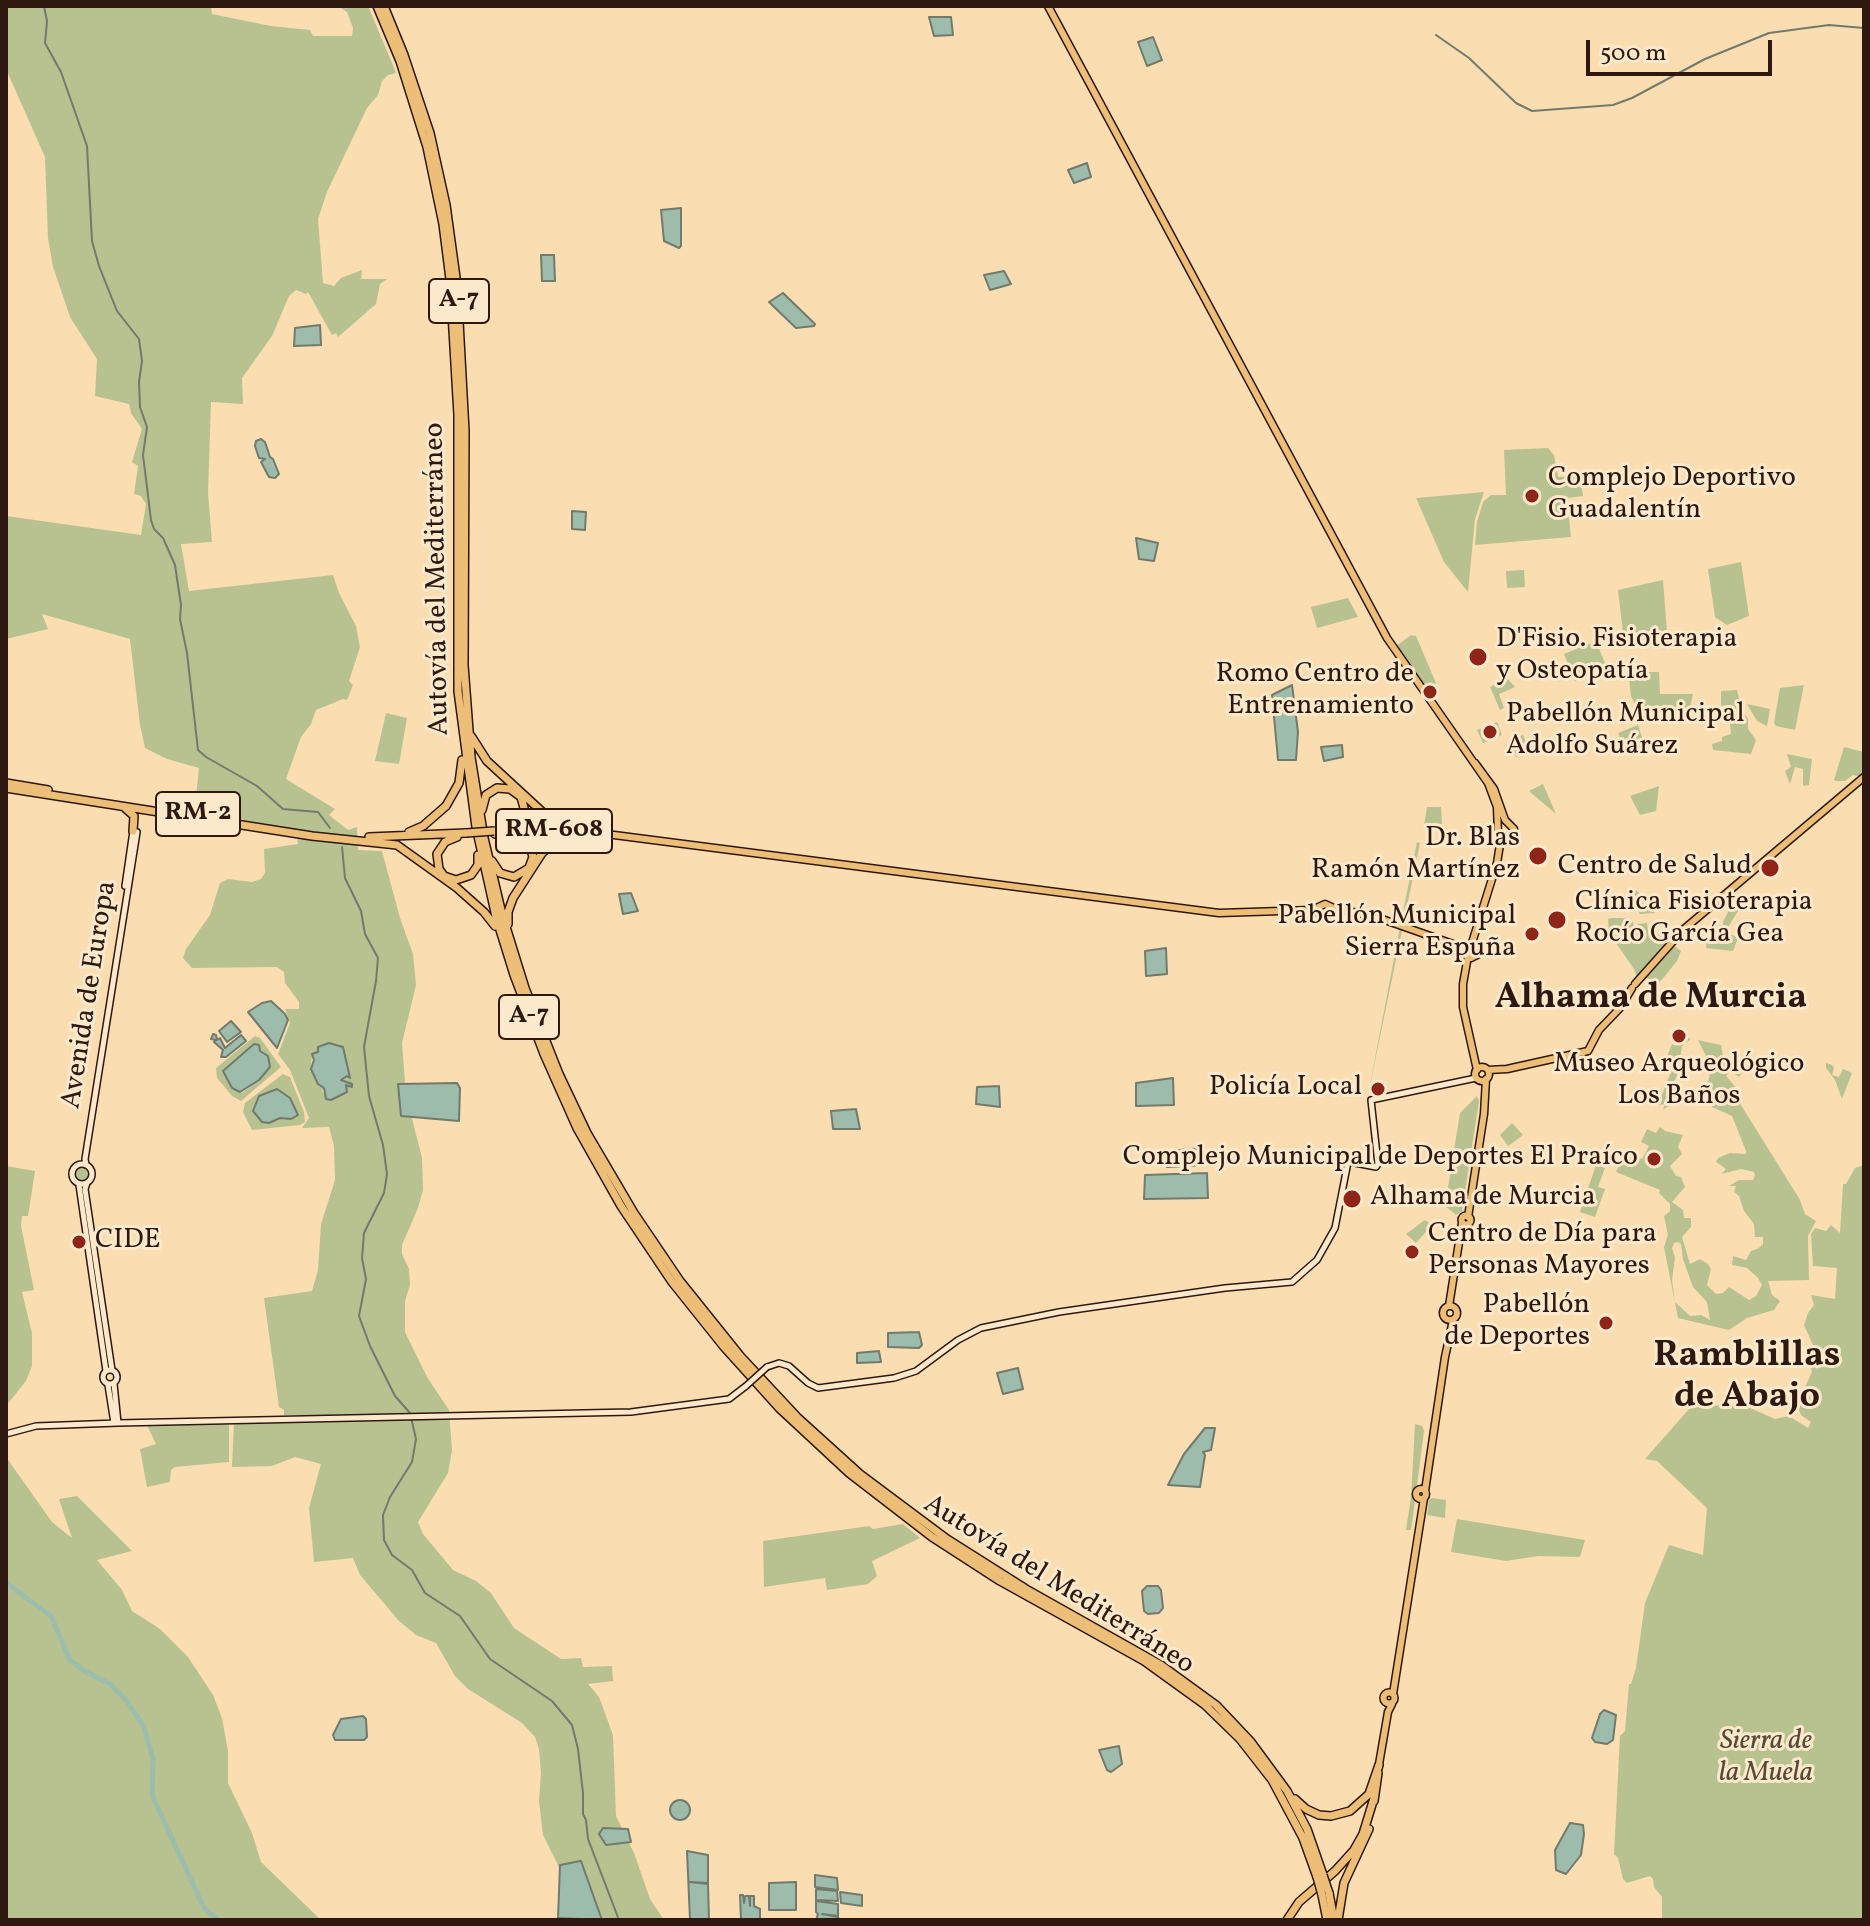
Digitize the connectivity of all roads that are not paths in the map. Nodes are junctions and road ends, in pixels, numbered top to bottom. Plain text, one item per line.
1 (377, 6) edge
2 (384, 6) edge
3 (1048, 6) edge
4 (462, 694) junction
5 (471, 736) junction
6 (462, 755) junction
7 (1475, 763) junction
8 (1864, 777) edge
9 (6, 787) edge
10 (88, 801) junction
11 (161, 812) junction
12 (481, 812) junction
13 (1508, 824) junction
14 (1499, 827) junction
15 (135, 832) junction
16 (495, 833) junction
17 (588, 833) junction
18 (467, 835) junction
19 (391, 836) junction
20 (1504, 839) junction
21 (361, 840) junction
22 (489, 851) junction
23 (508, 926) junction
24 (503, 942) junction
25 (1470, 951) junction
26 (534, 1011) junction
27 (1482, 1074) junction
28 (83, 1164) junction
29 (83, 1184) junction
30 (1452, 1307) junction
31 (1450, 1320) junction
32 (109, 1371) junction
33 (110, 1384) junction
34 (116, 1423) junction
35 (6, 1434) edge
36 (1240, 1735) junction
37 (1378, 1769) junction
38 (1269, 1770) junction
39 (1287, 1791) junction
40 (1374, 1798) junction
41 (1372, 1816) junction
42 (1320, 1876) junction
43 (1325, 1894) junction
44 (1288, 1920) edge
45 (1327, 1920) edge
46 (1336, 1920) edge

1 - 4 highway, Autovía del Mediterráneo / A-7
2 - 4 highway, Autovía del Mediterráneo / A-7
3 - 7 main road
4 - 5 highway
4 - 6 highway
4 - 24 highway, Autovía del Mediterráneo / A-7
4 - 26 highway, Autovía del Mediterráneo / A-7
5 - 12 highway
5 - 17 highway
6 - 18 highway
6 - 19 highway
7 - 13 main road
7 - 14 main road
8 - 27 main road
9 - 10 highway, RM-2
9 - 19 highway, RM-2
10 - 11 highway, RM-2
10 - 15 highway
11 - 15 highway
11 - 21 highway, RM-2
12 - 16 highway
12 - 22 highway
13 - 14 main road
13 - 20 main road
14 - 20 main road
15 - 28 main road, Avenida de Europa
16 - 17 main road
16 - 18 highway, RM-2, bridge
16 - 22 highway
17 - 23 highway
17 - 25 main road
18 - 19 highway, RM-2
18 - 21 highway, RM-2
20 - 25 main road
21 - 24 highway
22 - 23 highway
23 - 26 highway
24 - 36 highway, Autovía del Mediterráneo / A-7
25 - 27 main road
26 - 36 highway, Autovía del Mediterráneo / A-7
27 - 30 main road
27 - 34 main road, bridge
28 - 29 main road
28 - 29 main road
29 - 32 main road
30 - 31 main road
30 - 31 main road
31 - 37 main road
32 - 33 main road
32 - 33 main road
33 - 34 main road
34 - 35 main road
36 - 38 highway, Autovía del Mediterráneo / A-7
36 - 38 highway, Autovía del Mediterráneo / A-7
37 - 39 highway
37 - 40 highway
38 - 39 highway, Autovía del Mediterráneo / A-7
38 - 42 highway, Autovía del Mediterráneo / A-7
39 - 42 highway, Autovía del Mediterráneo / A-7
40 - 41 highway
40 - 44 highway
41 - 44 highway
41 - 46 highway
42 - 43 highway, Autovía del Mediterráneo / A-7, bridge
43 - 45 highway, Autovía del Mediterráneo / A-7
43 - 46 highway, Autovía del Mediterráneo / A-7

